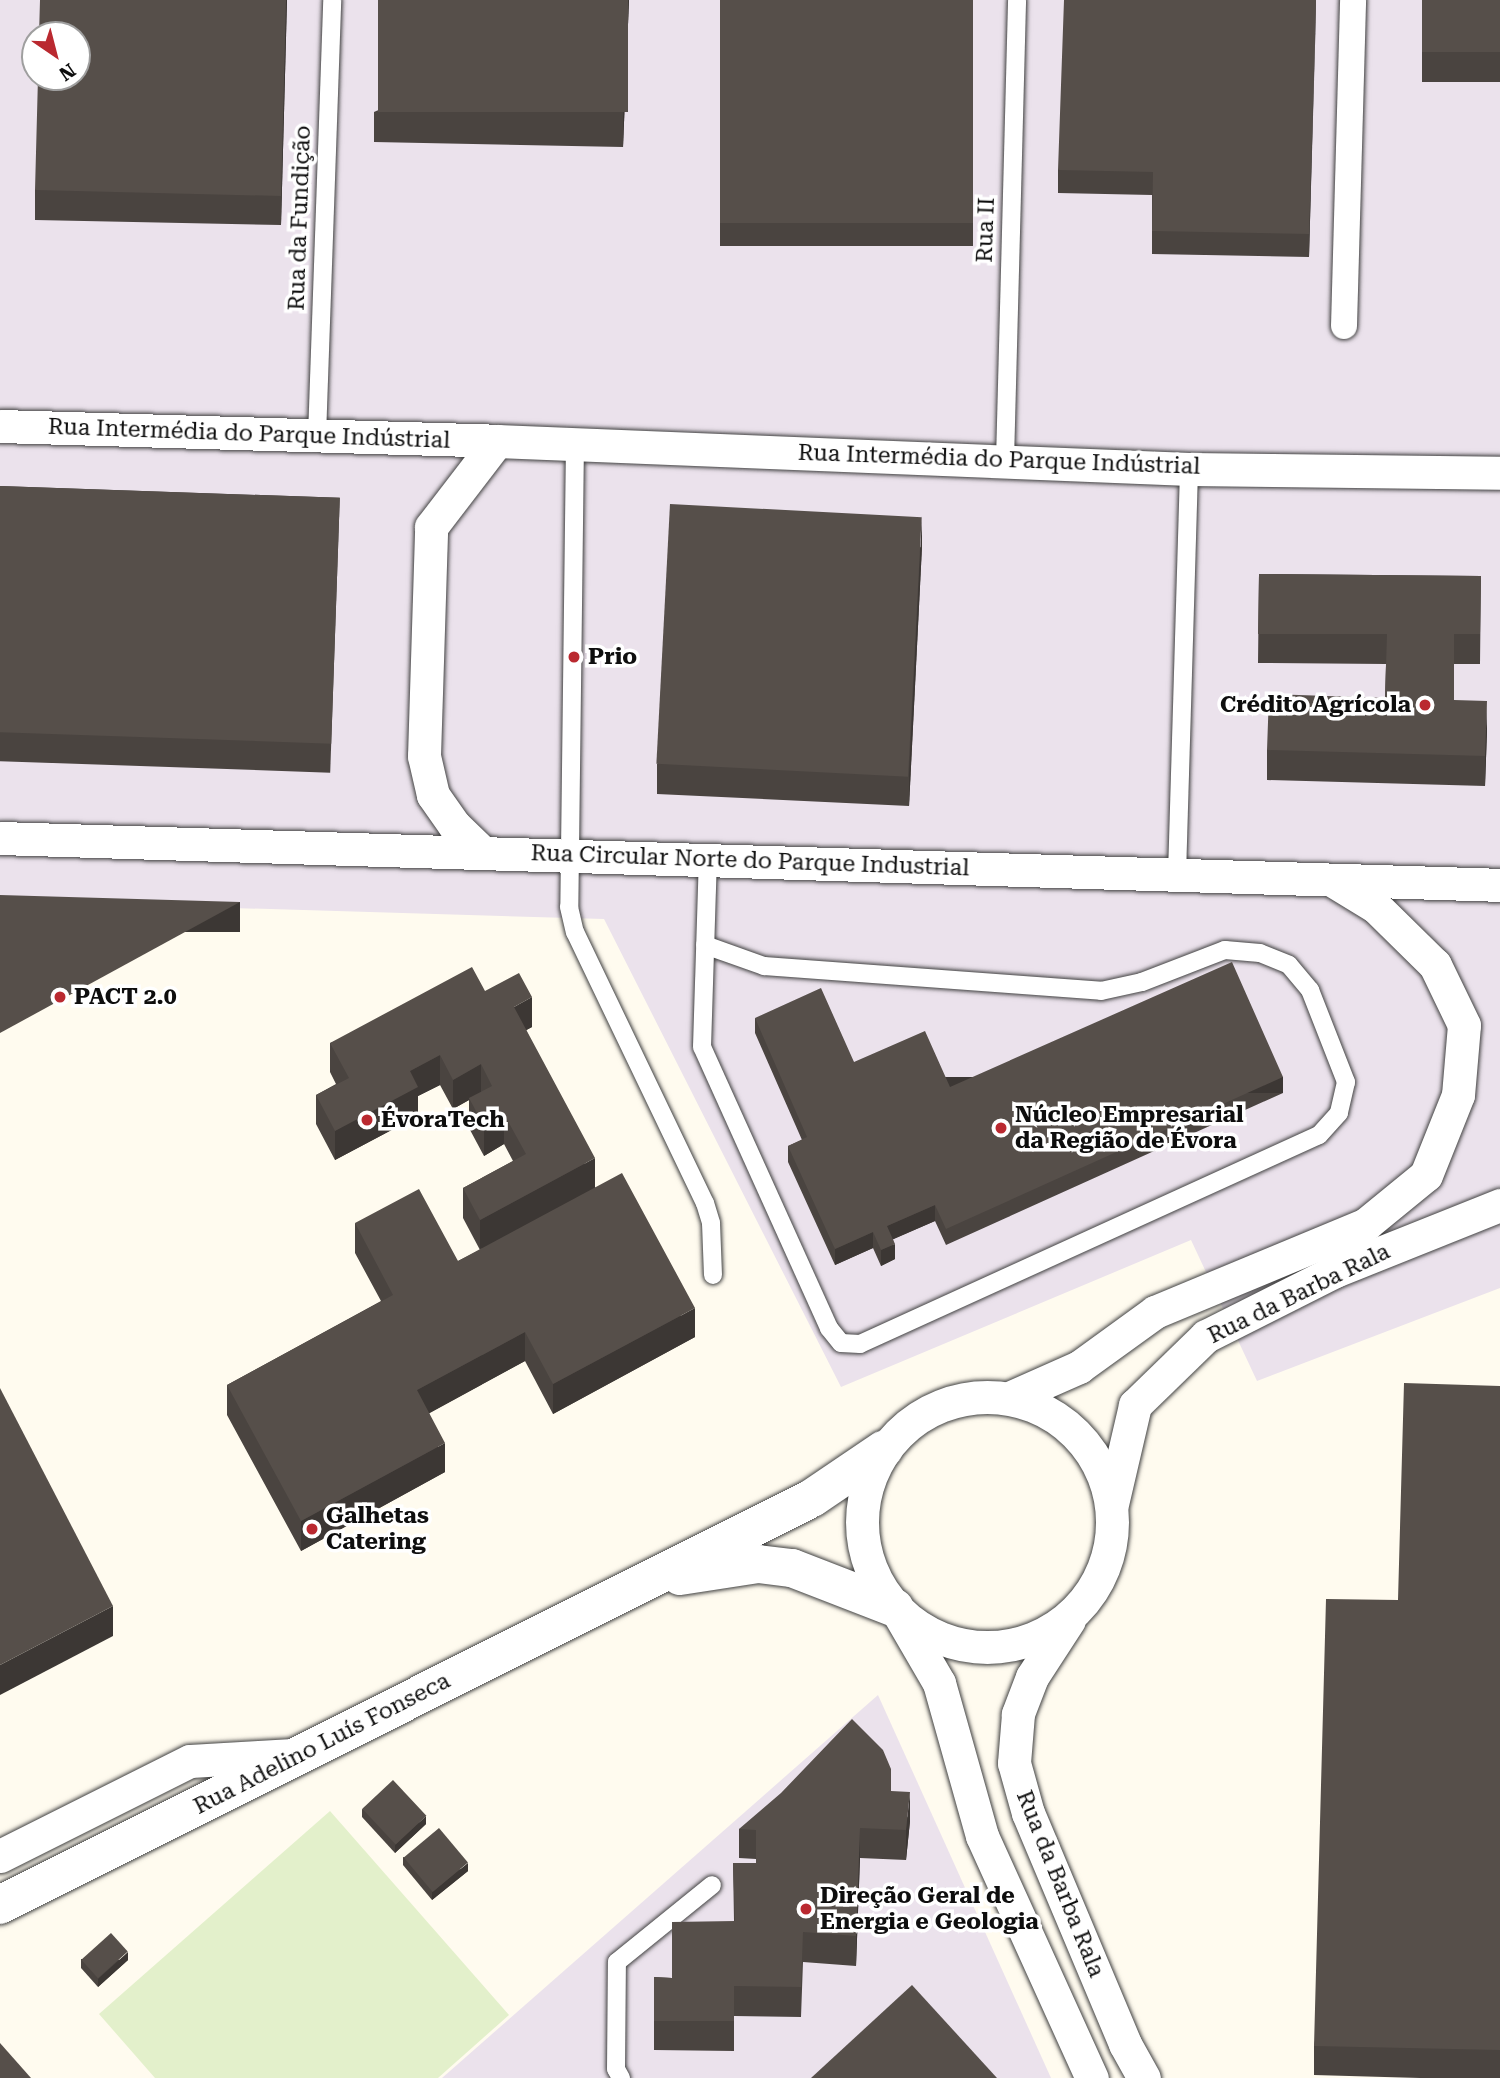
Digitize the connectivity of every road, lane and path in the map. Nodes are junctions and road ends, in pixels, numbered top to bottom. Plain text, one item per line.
1 (332, 0) edge
2 (1017, 0) edge
3 (1353, 0) edge
4 (1344, 326) dead end
5 (0, 426) edge
6 (317, 437) junction
7 (497, 441) junction
8 (575, 442) junction
9 (1005, 461) junction
10 (1189, 468) junction
11 (1500, 473) edge
12 (0, 838) edge
13 (481, 851) junction
14 (570, 854) junction
15 (708, 859) junction
16 (1177, 875) junction
17 (1333, 880) junction
18 (1500, 885) edge
19 (705, 945) junction
20 (1500, 1205) edge
21 (713, 1275) dead end
22 (1009, 1398) junction
23 (883, 1450) junction
24 (1111, 1506) junction
25 (643, 1582) junction
26 (896, 1609) junction
27 (1075, 1611) junction
28 (302, 1754) junction
29 (0, 1856) edge
30 (712, 1885) dead end
31 (0, 1905) edge
32 (621, 2078) edge
33 (1092, 2078) edge
34 (1144, 2078) edge

1 - 6 lane, Rua da Fundição
2 - 9 lane, Rua II
3 - 4 street
5 - 6 street, Rua Intermédia do Parque Indústrial
6 - 7 street, Rua Intermédia do Parque Indústrial
7 - 8 street, Rua Intermédia do Parque Indústrial
7 - 13 street, Rua Intermédia do Parque Indústrial
8 - 9 street, Rua Intermédia do Parque Indústrial
8 - 14 lane
9 - 10 street, Rua Intermédia do Parque Indústrial
10 - 11 street, Rua Intermédia do Parque Indústrial
10 - 16 lane
12 - 13 street, Rua Circular Norte do Parque Industrial
13 - 14 street, Rua Circular Norte do Parque Industrial
14 - 15 street, Rua Circular Norte do Parque Industrial
14 - 21 lane
15 - 16 street, Rua Circular Norte do Parque Industrial
15 - 19 lane
16 - 17 street, Rua Circular Norte do Parque Industrial
17 - 18 street, Rua Circular Norte do Parque Industrial
17 - 22 street
19 - 19 lane
20 - 24 street, Rua da Barba Rala
22 - 23 street
22 - 24 street
23 - 25 street, Rua Adelino Luís Fonseca
23 - 26 street
24 - 27 street
25 - 26 street, Rua Adelino Luís Fonseca
25 - 28 street, Rua Adelino Luís Fonseca
26 - 27 street
26 - 33 street, Rua da Barba Rala
27 - 34 street, Rua da Barba Rala
28 - 29 street
28 - 31 street, Rua Adelino Luís Fonseca
30 - 32 lane

